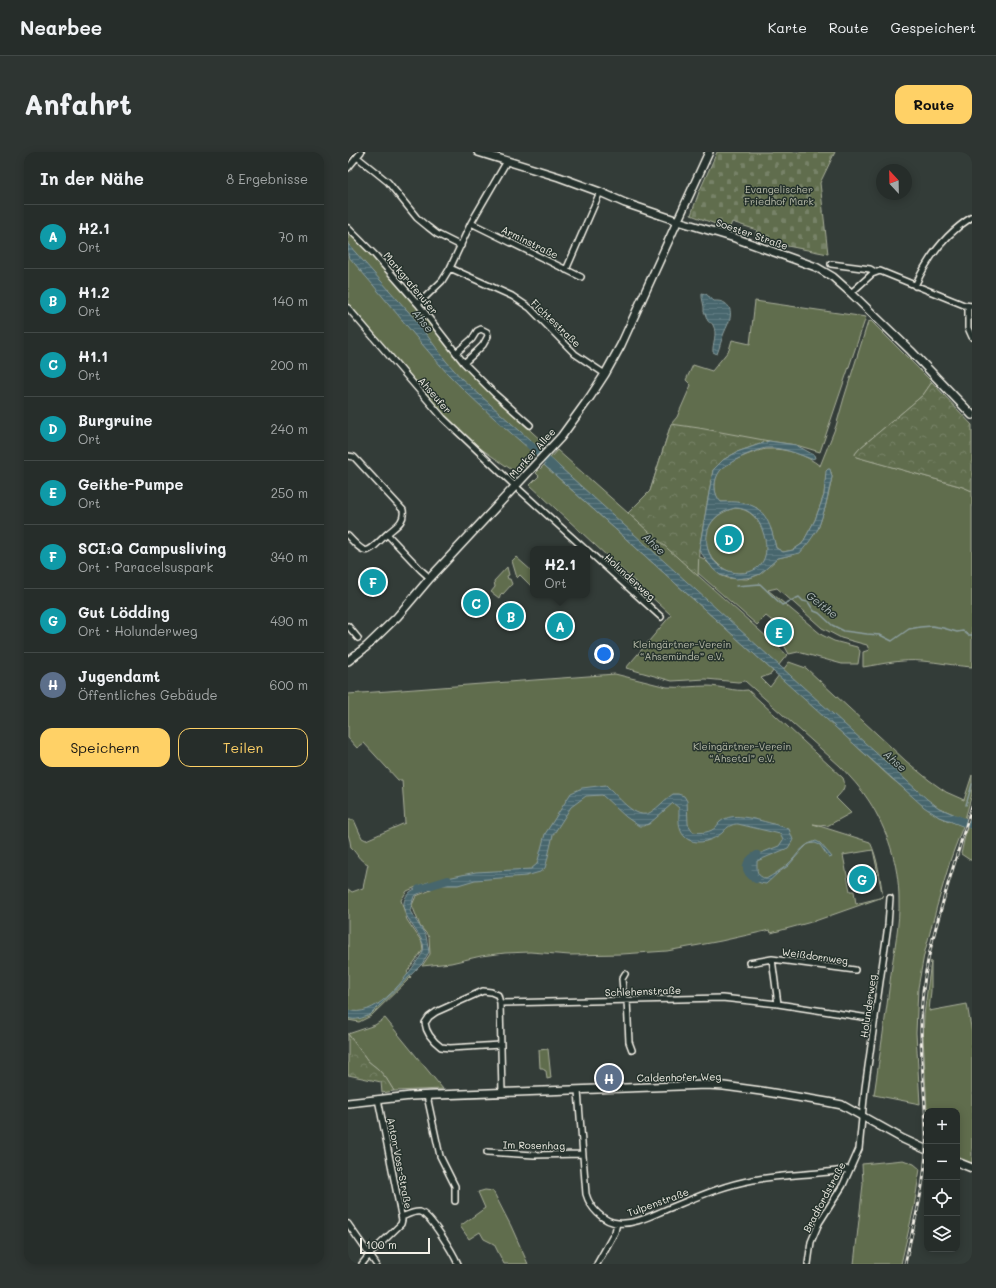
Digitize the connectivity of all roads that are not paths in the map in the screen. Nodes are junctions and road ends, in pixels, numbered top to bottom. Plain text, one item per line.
1 (361, 152) edge
2 (478, 152) edge
3 (709, 152) edge
4 (357, 157) junction
5 (507, 161) junction
6 (348, 168) edge
7 (600, 192) junction
8 (972, 217) edge
9 (678, 221) junction
10 (471, 224) junction
11 (348, 228) edge
12 (461, 246) junction
13 (831, 264) dead end
14 (450, 268) junction
15 (566, 270) junction
16 (875, 272) junction
17 (581, 277) dead end
18 (915, 286) junction
19 (850, 293) junction
20 (418, 304) junction
21 (970, 306) edge
22 (348, 308) edge
23 (972, 337) edge
24 (456, 353) junction
25 (464, 363) junction
26 (605, 374) junction
27 (972, 414) edge
28 (530, 425) dead end
29 (348, 456) edge
30 (516, 486) junction
31 (387, 534) junction
32 (348, 536) edge
33 (582, 546) edge
34 (590, 554) edge
35 (430, 578) junction
36 (660, 617) dead end
37 (348, 626) edge
38 (358, 638) dead end
39 (348, 661) edge
40 (890, 898) dead end
41 (772, 959) junction
42 (749, 963) dead end
43 (855, 970) dead end
44 (625, 974) dead end
45 (626, 1000) junction
46 (500, 1003) junction
47 (778, 1004) junction
48 (875, 1019) junction
49 (501, 1045) junction
50 (632, 1050) dead end
51 (578, 1091) junction
52 (502, 1093) junction
53 (427, 1096) junction
54 (378, 1099) junction
55 (348, 1102) edge
56 (862, 1116) junction
57 (924, 1149) edge
58 (487, 1152) dead end
59 (582, 1154) junction
60 (960, 1163) edge
61 (972, 1168) edge
62 (849, 1169) junction
63 (455, 1201) dead end
64 (402, 1217) junction
65 (617, 1223) junction
66 (348, 1224) edge
67 (370, 1254) junction
68 (362, 1264) edge
69 (376, 1264) edge
70 (458, 1264) edge
71 (597, 1264) edge
72 (808, 1264) edge

1 - 4 street
2 - 5 street, Soester Straße
3 - 9 street, Marker Allee
4 - 6 street
4 - 12 street
5 - 7 street, Soester Straße
5 - 10 street
7 - 9 street, Soester Straße
7 - 15 street
8 - 18 street
9 - 19 street, Soester Straße
9 - 26 street, Marker Allee
10 - 12 street
10 - 15 street, Arminstraße
11 - 20 street, Markgrafenufer
12 - 14 street
13 - 16 street
14 - 20 street
14 - 26 street, Fichtestraße
15 - 17 street, Arminstraße
16 - 18 street
16 - 19 street
18 - 21 street
19 - 27 street, Soester Straße
20 - 24 street, Markgrafenufer
21 - 23 street
22 - 30 street, Ahseufer
24 - 25 street, Markgrafenufer
24 - 25 street
25 - 28 street, Markgrafenufer
26 - 30 street, Marker Allee
29 - 31 street
30 - 33 street, Holunderweg
30 - 35 street, Marker Allee
31 - 32 street
31 - 35 street
34 - 36 street, Holunderweg
35 - 39 street, Marker Allee
37 - 38 street
40 - 48 street, Holunderweg
41 - 42 street, Weißdornweg
41 - 43 street, Weißdornweg
41 - 47 street, Weißdornweg
44 - 45 street
45 - 46 street, Schlehenstraße
45 - 47 street, Schlehenstraße
45 - 50 street
46 - 49 street
46 - 49 street
47 - 48 street, Schlehenstraße
48 - 56 street, Holunderweg
49 - 52 street
51 - 52 street, Caldenhofer Weg
51 - 56 street, Caldenhofer Weg
51 - 59 street, Tulpenstraße
52 - 53 street, Caldenhofer Weg
53 - 54 street, Caldenhofer Weg
53 - 63 street
54 - 55 street, Caldenhofer Weg
54 - 64 street, Anton-Voss-Straße
56 - 57 street, Caldenhofer Weg
56 - 62 street, Bradfordstraße
58 - 59 street, Im Rosenhag
59 - 65 street, Tulpenstraße
60 - 61 street
62 - 65 street, Tulpenstraße
62 - 72 street, Bradfordstraße
64 - 67 street, Anton-Voss-Straße
64 - 70 street
65 - 71 street
66 - 67 street
67 - 68 street, Anton-Voss-Straße
67 - 69 street

